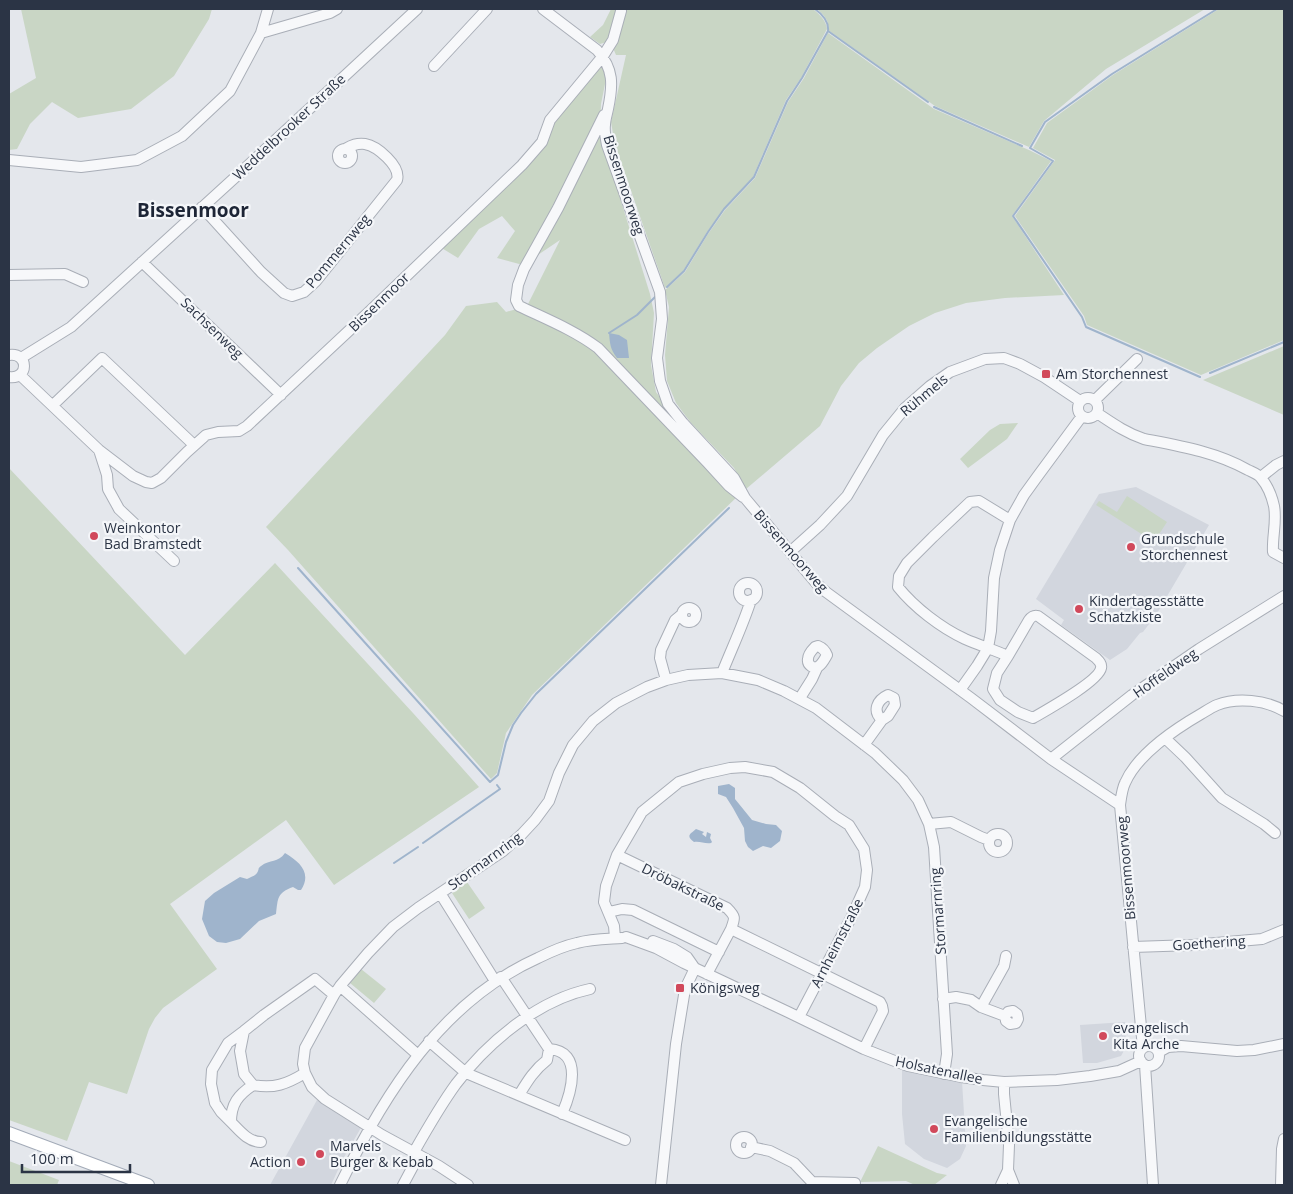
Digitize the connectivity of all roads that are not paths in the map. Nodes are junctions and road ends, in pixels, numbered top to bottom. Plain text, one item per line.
1 (268, 9) edge
2 (337, 9) edge
3 (417, 9) edge
4 (487, 9) edge
5 (543, 9) edge
6 (621, 11) dead end
7 (261, 33) junction
8 (603, 56) junction
9 (434, 66) dead end
10 (609, 105) junction
11 (346, 149) dead end
12 (9, 160) edge
13 (202, 207) junction
14 (142, 262) junction
15 (9, 275) edge
16 (84, 282) dead end
17 (9, 355) edge
18 (20, 358) junction
19 (1137, 359) dead end
20 (20, 375) junction
21 (9, 377) edge
22 (281, 395) junction
23 (1095, 400) junction
24 (1080, 401) junction
25 (53, 405) junction
26 (1097, 413) junction
27 (1082, 416) junction
28 (194, 445) junction
29 (99, 450) junction
30 (1284, 461) edge
31 (119, 465) junction
32 (107, 475) junction
33 (1260, 477) junction
34 (745, 498) junction
35 (1010, 520) junction
36 (790, 552) junction
37 (1284, 558) edge
38 (174, 560) dead end
39 (1284, 596) edge
40 (751, 600) dead end
41 (681, 615) dead end
42 (988, 648) junction
43 (1008, 656) junction
44 (817, 668) dead end
45 (722, 672) junction
46 (666, 680) junction
47 (960, 690) junction
48 (800, 698) junction
49 (1284, 710) edge
50 (882, 720) dead end
51 (1165, 738) junction
52 (864, 745) junction
53 (1051, 759) junction
54 (1120, 805) junction
55 (929, 824) junction
56 (1275, 833) dead end
57 (989, 840) dead end
58 (617, 855) junction
59 (440, 893) junction
60 (609, 912) junction
61 (731, 929) junction
62 (1284, 930) edge
63 (615, 938) junction
64 (1133, 947) junction
65 (719, 952) junction
66 (1006, 956) dead end
67 (695, 968) junction
68 (822, 973) junction
69 (707, 974) junction
70 (498, 979) junction
71 (590, 989) dead end
72 (337, 991) junction
73 (943, 999) junction
74 (980, 1007) junction
75 (1005, 1016) dead end
76 (527, 1017) junction
77 (799, 1017) junction
78 (244, 1031) junction
79 (429, 1041) junction
80 (1284, 1044) edge
81 (1143, 1048) junction
82 (548, 1049) junction
83 (864, 1049) junction
84 (1164, 1050) junction
85 (418, 1055) junction
86 (1143, 1063) junction
87 (305, 1073) junction
88 (466, 1073) junction
89 (944, 1074) junction
90 (1004, 1082) junction
91 (253, 1085) junction
92 (519, 1095) junction
93 (562, 1114) junction
94 (231, 1122) junction
95 (371, 1127) junction
96 (9, 1133) edge
97 (1284, 1139) edge
98 (625, 1140) dead end
99 (261, 1142) dead end
100 (752, 1147) dead end
101 (416, 1153) junction
102 (1008, 1170) junction
103 (855, 1183) dead end
104 (812, 1184) edge
105 (148, 1185) edge
106 (340, 1185) edge
107 (403, 1185) edge
108 (468, 1185) edge
109 (661, 1185) edge
110 (1000, 1185) edge
111 (1014, 1185) edge
112 (1153, 1185) edge
113 (1281, 1185) edge

1 - 7 street
2 - 7 street
3 - 13 street, Weddelbrooker Straße
4 - 9 street
5 - 8 street, Bissenmoorweg
6 - 8 street, Bissenmoor
7 - 12 street
8 - 10 street, Bissenmoorweg
8 - 22 street, Bissenmoor
10 - 34 street, Bissenmoorweg
10 - 34 street
11 - 13 street, Pommernweg
13 - 14 street, Weddelbrooker Straße
14 - 18 street, Weddelbrooker Straße
14 - 22 street, Sachsenweg
15 - 16 street
17 - 18 street
18 - 20 street
19 - 23 street
20 - 21 street
20 - 25 street, Bissenmoor
22 - 28 street, Bissenmoor
23 - 24 street
23 - 26 street
24 - 27 street
24 - 36 street, Rühmels
25 - 28 street
25 - 29 street, Bissenmoor
26 - 27 street
26 - 33 street
27 - 35 street
28 - 31 street, Bissenmoor
29 - 31 street, Bissenmoor
29 - 32 street, Bissenmoor
30 - 33 street
31 - 32 street
32 - 38 street, Bissenmoor
33 - 37 street
34 - 36 street, Bissenmoorweg
35 - 42 street
35 - 42 street
36 - 47 street, Bissenmoorweg
39 - 53 street, Hoffeldweg
40 - 45 street
41 - 46 street
42 - 43 street
42 - 47 street
43 - 43 street
44 - 48 street
45 - 46 street, Stormarnring
45 - 48 street, Stormarnring
46 - 59 street, Stormarnring
47 - 53 street, Bissenmoorweg
48 - 52 street, Stormarnring
49 - 51 street
50 - 52 street
51 - 54 street
51 - 56 street
52 - 55 street, Stormarnring
53 - 54 street, Bissenmoorweg
54 - 64 street, Bissenmoorweg
55 - 57 street
55 - 73 street, Stormarnring
58 - 60 street, Arnheimstraße
58 - 61 street, Dröbakstraße
58 - 68 street, Arnheimstraße
59 - 70 street, Stormarnring
59 - 72 street, Stormarnring
60 - 63 street, Arnheimstraße
60 - 65 street
61 - 65 street
61 - 68 street
62 - 64 street, Goethering
63 - 67 street, Holsatenallee
63 - 70 street, Holsatenallee
64 - 81 street, Bissenmoorweg
65 - 69 street
66 - 74 street
67 - 69 street, Holsatenallee
67 - 109 street
68 - 77 street, Arnheimstraße
68 - 83 street
69 - 77 street, Holsatenallee
70 - 76 street
70 - 79 street, Holsatenallee
71 - 76 street
72 - 78 street
72 - 85 street
72 - 87 street, Stormarnring
73 - 74 street
73 - 89 street, Stormarnring
74 - 75 street
76 - 82 street
76 - 88 street
77 - 83 street, Holsatenallee
78 - 91 street
78 - 94 street
79 - 85 street, Holsatenallee
79 - 88 street
80 - 84 street
81 - 84 street
81 - 86 street, Bissenmoorweg
82 - 92 street
82 - 93 street
83 - 89 street, Holsatenallee
84 - 86 street
85 - 95 street, Holsatenallee
86 - 90 street, Holsatenallee
86 - 112 street, Bissenmoorweg
87 - 91 street
87 - 95 street
88 - 92 street
88 - 101 street
89 - 90 street, Holsatenallee
90 - 102 street
91 - 94 street
92 - 93 street
93 - 98 street
94 - 99 street
95 - 101 street
95 - 106 street, Holsatenallee
96 - 105 main road
97 - 113 street
100 - 104 street
101 - 107 street
101 - 108 street
102 - 110 street
102 - 111 street
103 - 104 street

